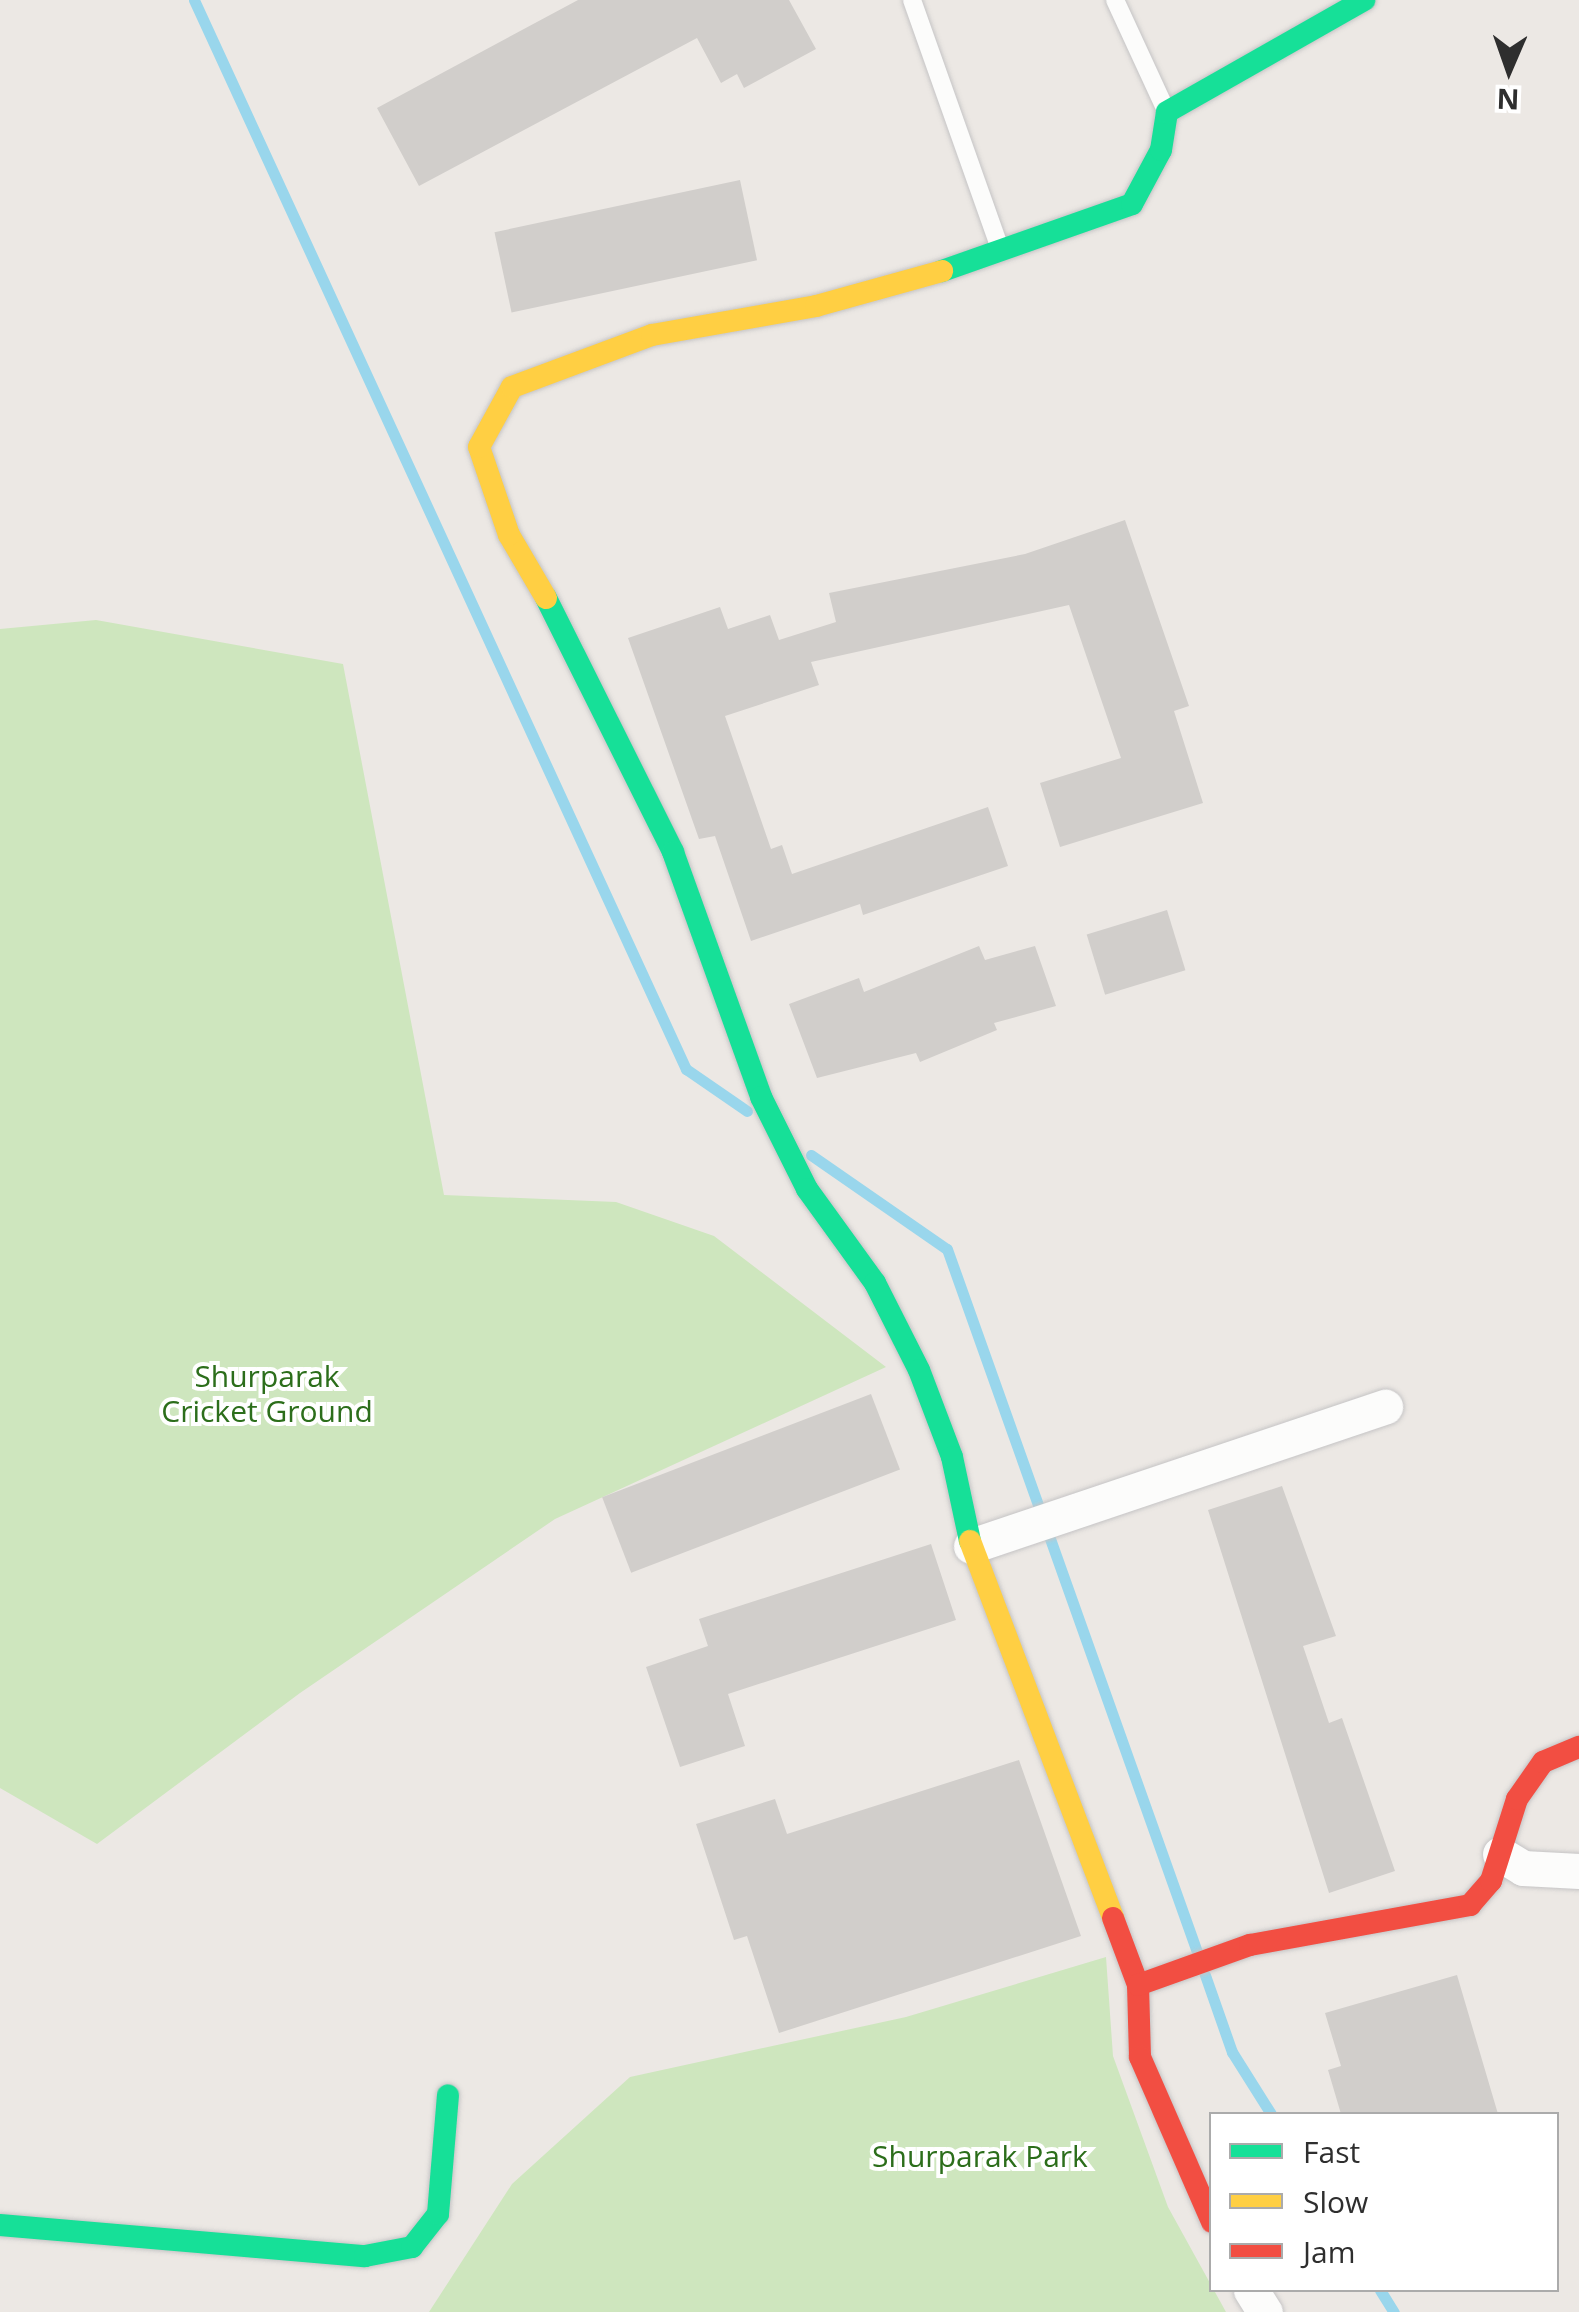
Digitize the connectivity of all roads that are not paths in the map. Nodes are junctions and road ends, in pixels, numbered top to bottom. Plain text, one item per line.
1 (912, 0) edge
2 (1115, 0) edge
3 (1364, 0) edge
4 (1167, 112) junction
5 (1002, 254) junction
6 (1386, 1406) dead end
7 (972, 1546) junction
8 (1579, 1748) edge
9 (1500, 1854) junction
10 (1579, 1871) edge
11 (1145, 1982) junction
12 (448, 2094) dead end
13 (1209, 2215) edge
14 (0, 2225) edge

1 - 5 lane
2 - 4 lane
3 - 4 street
4 - 5 street
5 - 7 street
6 - 7 street
7 - 11 street
8 - 9 street
9 - 10 street
9 - 11 street
11 - 13 street
12 - 14 street

